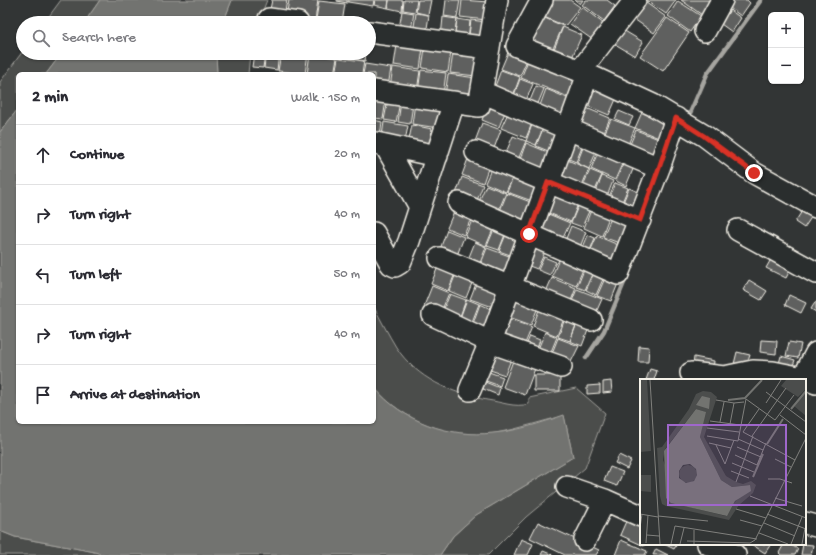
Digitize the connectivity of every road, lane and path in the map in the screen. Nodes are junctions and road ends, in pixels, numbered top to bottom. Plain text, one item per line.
1 (496, 0) edge
2 (542, 0) edge
3 (634, 0) edge
4 (722, 0) edge
5 (705, 31) dead end
6 (376, 33) edge
7 (490, 42) junction
8 (517, 46) junction
9 (584, 73) junction
10 (376, 91) edge
11 (482, 92) junction
12 (454, 102) junction
13 (676, 118) junction
14 (568, 129) junction
15 (380, 144) edge
16 (476, 152) dead end
17 (436, 156) junction
18 (659, 168) junction
19 (548, 182) junction
20 (459, 203) dead end
21 (420, 206) junction
22 (816, 207) edge
23 (640, 220) junction
24 (738, 230) dead end
25 (529, 234) junction
26 (376, 237) edge
27 (440, 258) dead end
28 (816, 273) edge
29 (510, 287) junction
30 (433, 315) dead end
31 (591, 320) dead end
32 (490, 342) junction
33 (816, 353) edge
34 (561, 367) dead end
35 (691, 373) dead end
36 (803, 379) edge
37 (807, 380) edge
38 (470, 390) dead end
39 (567, 487) dead end
40 (605, 500) junction
41 (640, 516) edge
42 (806, 523) edge
43 (816, 526) edge
44 (585, 540) dead end
45 (712, 547) edge
46 (735, 555) edge

1 - 7 street
2 - 8 street
3 - 9 street
4 - 5 street
6 - 7 street
7 - 8 street
7 - 11 street
8 - 9 street
9 - 13 street
9 - 14 street
10 - 12 street
11 - 12 street
11 - 14 street
12 - 17 street
13 - 18 street
13 - 22 street
14 - 18 street
14 - 19 street
15 - 17 street
15 - 21 street
16 - 19 street
17 - 21 street
18 - 23 street
19 - 23 street
19 - 25 street
20 - 25 street
21 - 26 street
23 - 25 street
24 - 28 street
25 - 29 street
27 - 29 street
29 - 31 street
29 - 32 street
30 - 32 street
32 - 34 street
32 - 38 street
33 - 37 street
35 - 36 street
39 - 40 street
40 - 41 street
40 - 44 street
42 - 43 street
45 - 46 street

